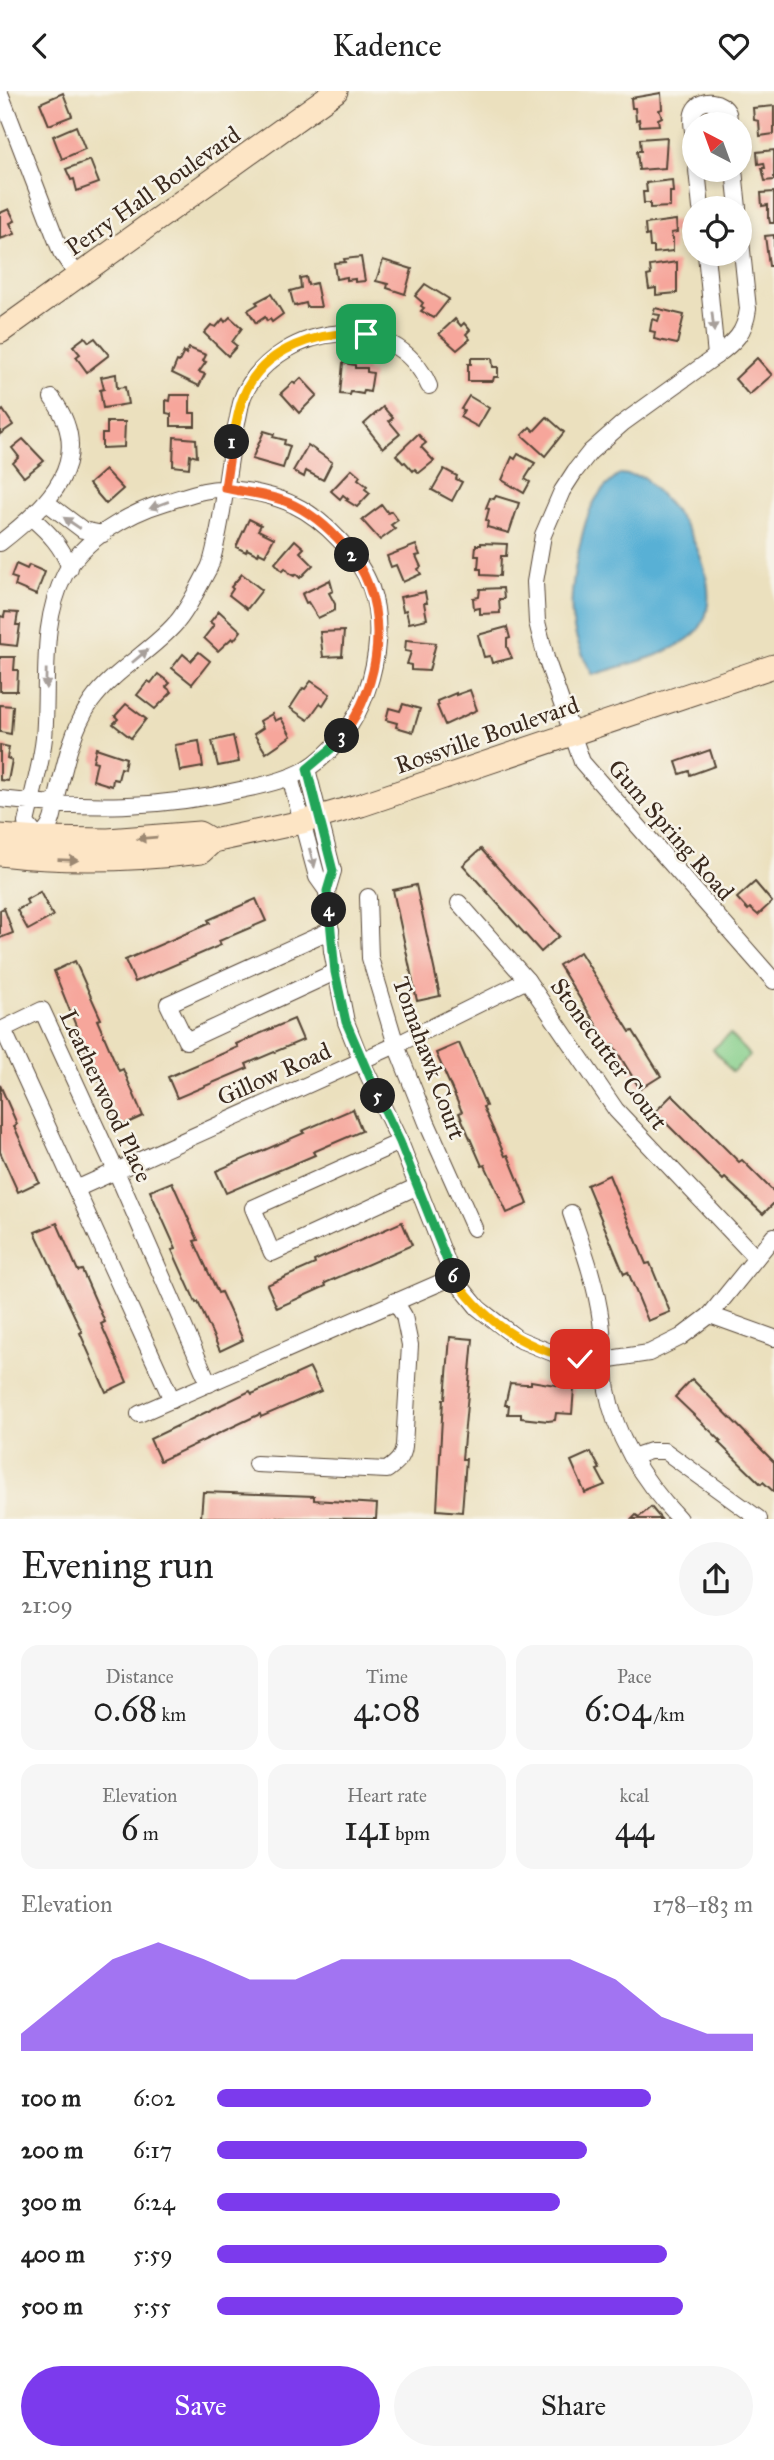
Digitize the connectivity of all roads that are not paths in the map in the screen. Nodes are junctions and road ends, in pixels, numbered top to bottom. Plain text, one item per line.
1 (335, 91) edge
2 (0, 93) edge
3 (694, 112) edge
4 (727, 112) edge
5 (707, 266) edge
6 (744, 266) edge
7 (78, 277) junction
8 (0, 332) edge
9 (716, 356) junction
10 (429, 386) dead end
11 (52, 398) dead end
12 (225, 488) junction
13 (46, 502) junction
14 (32, 518) junction
15 (103, 534) junction
16 (0, 543) edge
17 (70, 568) junction
18 (774, 666) edge
19 (572, 734) junction
20 (44, 741) junction
21 (69, 747) junction
22 (307, 769) junction
23 (290, 777) junction
24 (0, 799) edge
25 (31, 803) junction
26 (54, 806) junction
27 (311, 820) junction
28 (0, 836) edge
29 (39, 839) junction
30 (213, 841) junction
31 (0, 855) edge
32 (368, 897) dead end
33 (459, 903) dead end
34 (331, 930) junction
35 (335, 972) junction
36 (527, 980) junction
37 (774, 981) edge
38 (396, 1045) junction
39 (361, 1060) junction
40 (400, 1142) junction
41 (116, 1171) junction
42 (418, 1186) junction
43 (76, 1189) junction
44 (571, 1213) dead end
45 (474, 1228) dead end
46 (774, 1237) edge
47 (757, 1258) junction
48 (453, 1277) junction
49 (395, 1301) junction
50 (710, 1315) junction
51 (774, 1338) edge
52 (603, 1360) junction
53 (209, 1384) junction
54 (173, 1400) junction
55 (139, 1414) dead end
56 (632, 1457) junction
57 (256, 1464) dead end
58 (679, 1518) edge
59 (758, 1518) edge

1 - 7 main road, Perry Hall Boulevard
2 - 7 street
3 - 4 street
5 -> 9 street
6 - 9 street, Gum Spring Road
7 - 8 main road, Perry Hall Boulevard
9 - 19 street, Gum Spring Road
10 - 12 street
11 - 13 street
12 -> 15 street
21 -> 12 street
12 - 22 street
13 - 14 street
15 -> 13 street
14 - 16 street
14 - 17 street
15 - 17 street
17 -> 20 street
18 - 19 main road, Rossville Boulevard
19 - 27 main road, Rossville Boulevard
19 - 37 street, Gum Spring Road
20 - 21 street
20 - 25 street
21 - 26 street
22 - 23 street
22 - 27 street
23 - 26 street
23 - 27 street
24 - 25 street
25 - 26 street
25 - 29 street
26 - 29 street
27 - 30 main road, Rossville Boulevard
27 - 34 street
28 - 29 main road, Rossville Boulevard
30 -> 29 main road, Rossville Boulevard
31 -> 30 main road, Rossville Boulevard
32 - 38 street, Tomahawk Court
33 - 36 street, Stonecutter Court
34 - 35 street
34 - 35 street
35 - 39 street
36 - 38 street, Gillow Road
36 - 47 street, Stonecutter Court
38 - 39 street, Gillow Road
38 - 45 street, Tomahawk Court
39 - 40 street
39 - 41 street, Gillow Road
40 - 42 street
40 - 42 street
41 - 43 street, Gillow Road
41 - 43 street, Leatherwood Place
41 - 53 street, Leatherwood Place
42 - 48 street
43 - 54 street, Leatherwood Place
44 - 52 street
46 - 47 street
47 - 50 street
48 - 49 street
48 - 52 street
49 - 53 street
49 - 57 street
50 - 51 street
50 - 52 street
52 - 56 street
53 - 54 street
54 - 55 street
56 - 58 street
56 - 59 street

